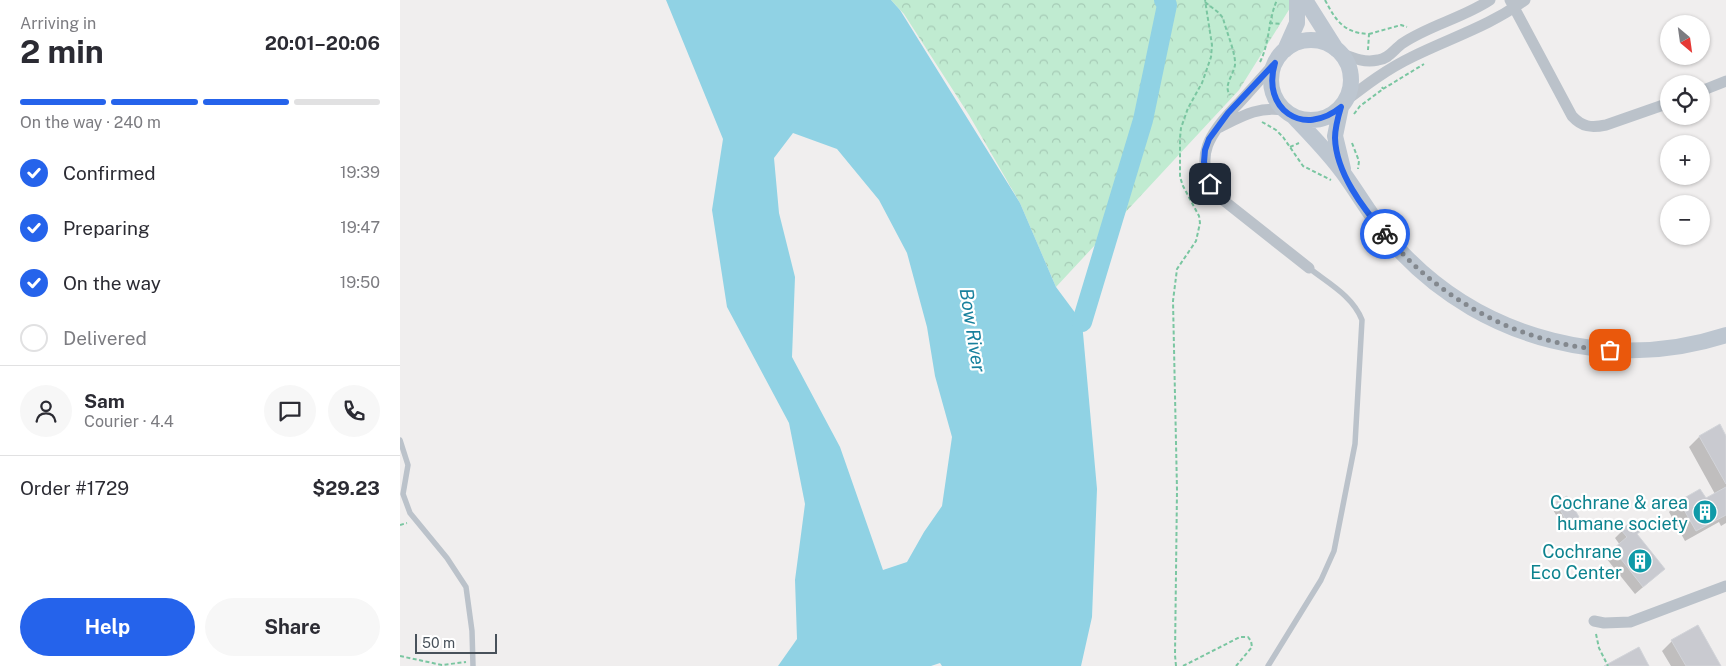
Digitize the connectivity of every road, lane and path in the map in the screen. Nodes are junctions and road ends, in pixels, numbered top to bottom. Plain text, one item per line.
1 (1277, 0) edge
2 (1297, 0) edge
3 (1305, 0) edge
4 (1325, 0) edge
5 (1490, 0) edge
6 (1525, 0) edge
7 (1205, 1) edge
8 (1512, 4) edge
9 (1270, 23) junction
10 (1283, 24) dead end
11 (1401, 25) dead end
12 (1369, 34) junction
13 (1338, 51) junction
14 (1367, 56) dead end
15 (1273, 59) junction
16 (1422, 66) dead end
17 (1726, 81) edge
18 (1379, 83) dead end
19 (1710, 87) edge
20 (1383, 88) junction
21 (1232, 97) dead end
22 (1660, 106) edge
23 (1346, 108) junction
24 (1289, 113) junction
25 (1260, 119) dead end
26 (1216, 129) junction
27 (1351, 140) dead end
28 (1359, 161) dead end
29 (1338, 177) junction
30 (1309, 268) joint
31 (1726, 335) edge
32 (400, 440) edge
33 (1726, 586) edge
34 (1594, 621) joint
35 (400, 656) edge
36 (473, 663) edge
37 (458, 665) edge
38 (1176, 666) edge
39 (1183, 666) edge
40 (1236, 666) edge
41 (1268, 666) edge
42 (1608, 666) edge

1 - 9 path
2 - 15 main road
3 - 13 main road
4 - 12 path
5 - 13 street
6 - 8 street
7 - 21 path
7 - 38 path
8 - 22 street
8 - 23 street
9 - 10 path
9 - 15 path
11 - 12 path
12 - 14 path
13 - 15 main road
13 - 23 main road
15 - 24 main road
15 - 26 street
16 - 20 path
17 - 19 street
18 - 20 path
20 - 23 path
23 - 24 main road
23 - 29 main road
24 - 26 street
24 - 29 main road
25 - 29 path
26 - 30 street
27 - 28 path
29 - 31 main road
30 - 41 lane
32 - 36 lane
33 - 34 street
34 - 42 path
35 - 37 path
36 - 37 path
39 - 40 path

